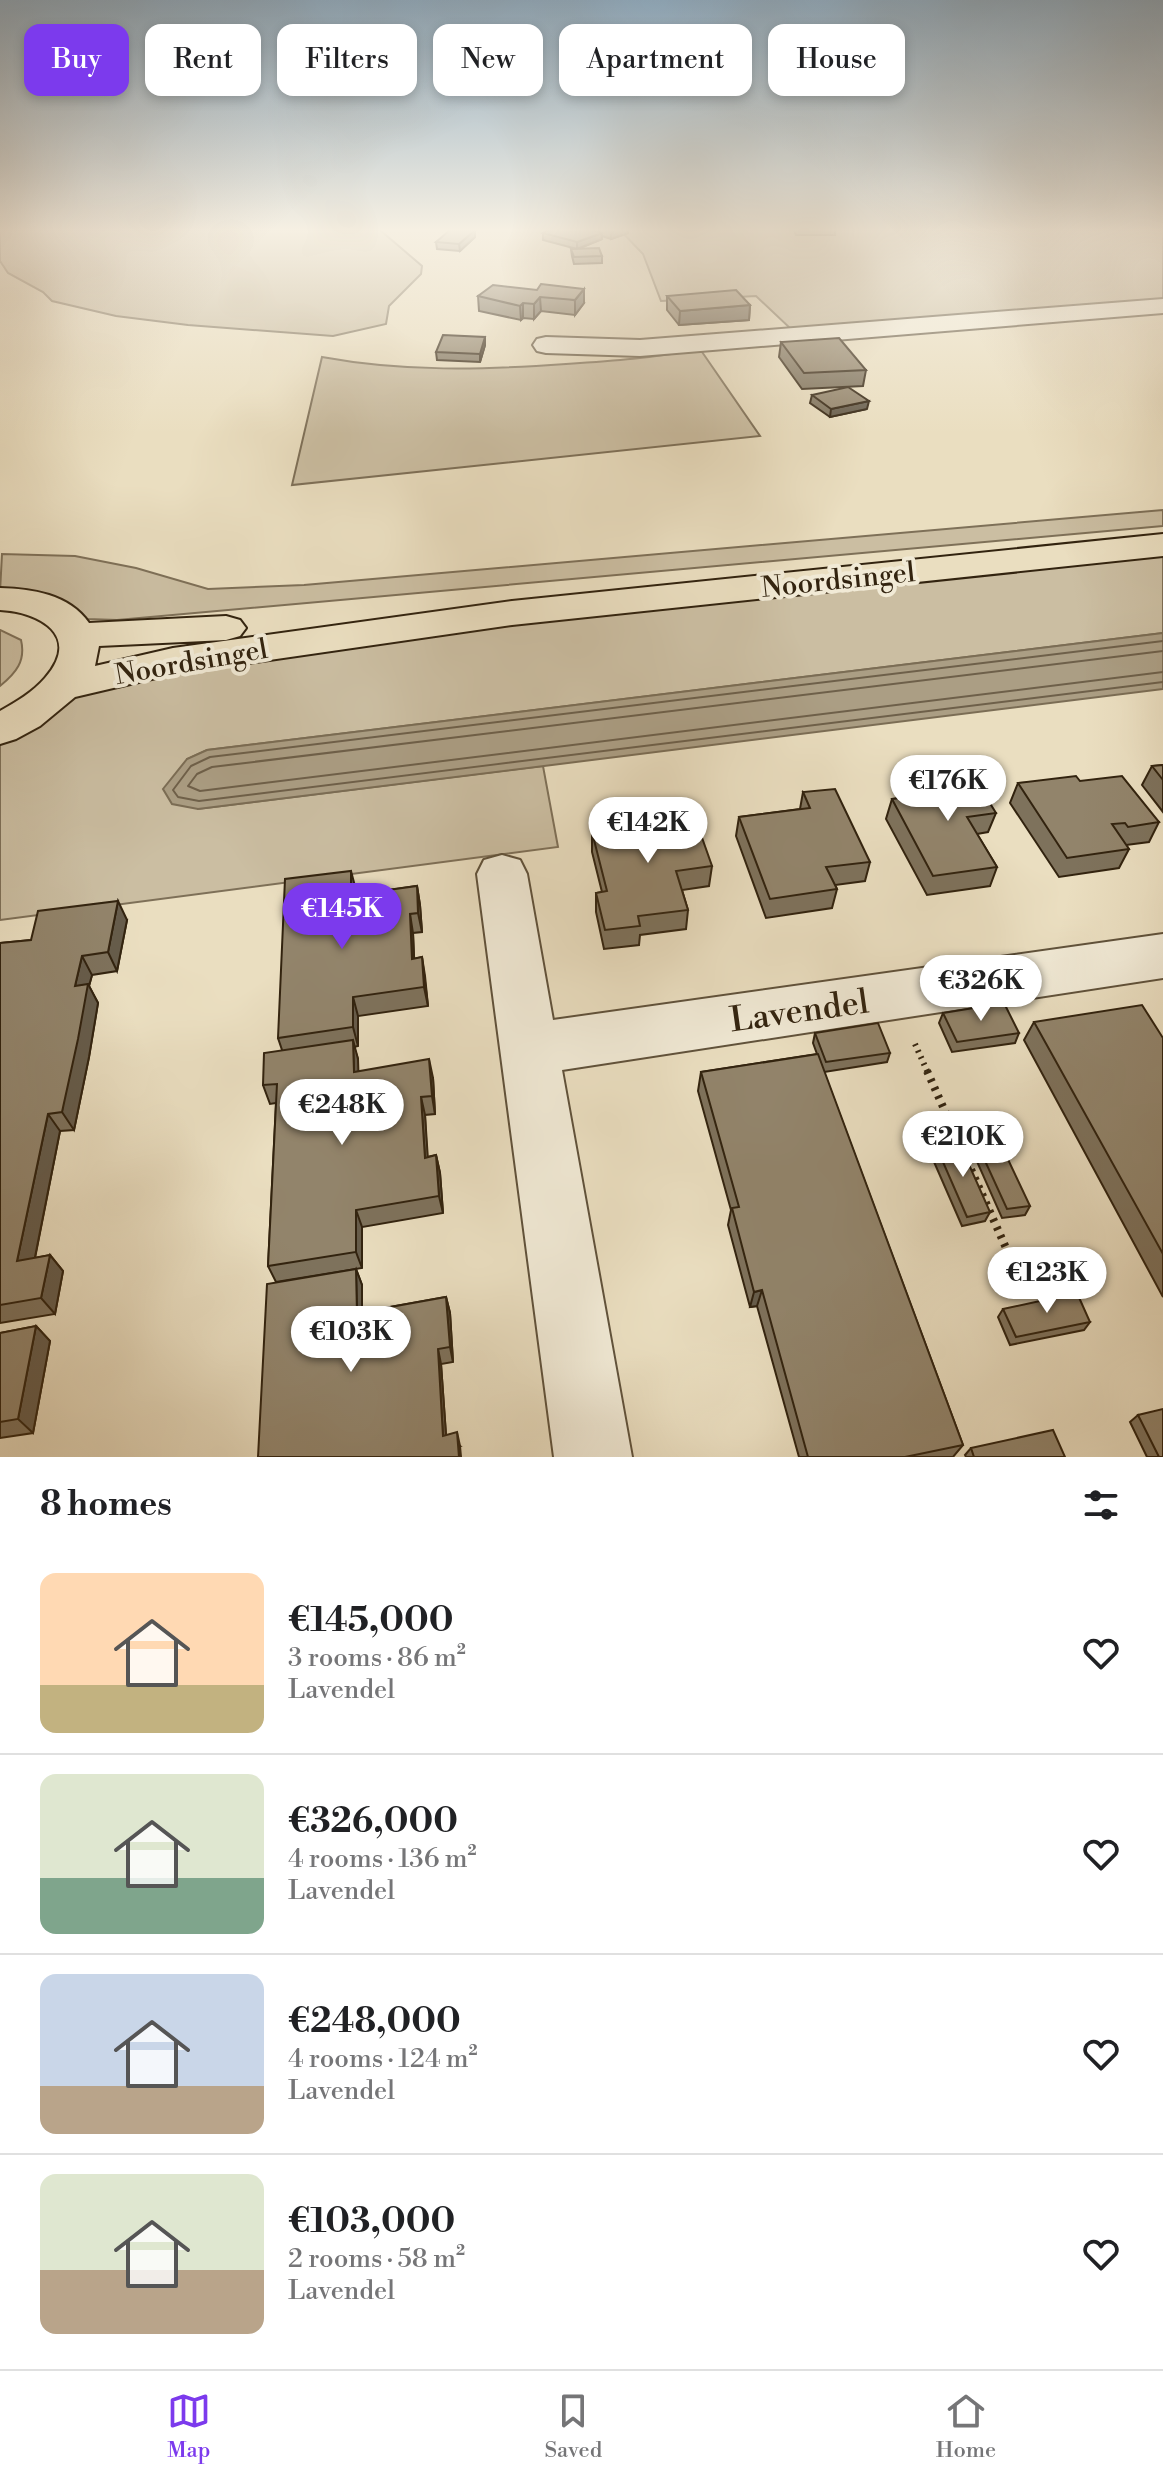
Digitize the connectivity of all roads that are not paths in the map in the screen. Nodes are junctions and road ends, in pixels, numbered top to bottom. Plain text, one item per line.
1 (1163, 306) edge
2 (546, 345) dead end
3 (1163, 545) edge
4 (0, 599) edge
5 (512, 613) junction
6 (79, 635) junction
7 (61, 687) junction
8 (0, 729) edge
9 (502, 874) dead end
10 (1163, 956) edge
11 (530, 1049) junction
12 (593, 1457) edge

1 - 2 street
3 - 5 main road, Noordsingel
4 - 6 main road
5 - 6 main road, Noordsingel
5 - 7 main road, Noordsingel
6 - 7 main road
7 - 8 main road
9 - 11 street
10 - 11 street, Lavendel
11 - 12 street

